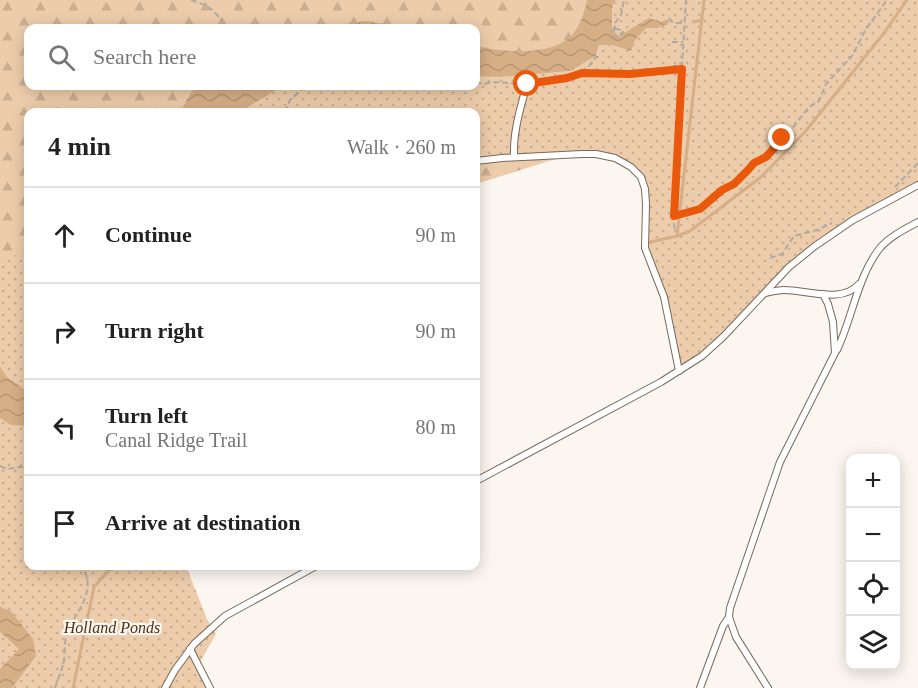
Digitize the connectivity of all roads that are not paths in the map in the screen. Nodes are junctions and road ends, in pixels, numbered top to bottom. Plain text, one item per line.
1 (526, 88) road end
2 (514, 157) junction
3 (480, 161) edge
4 (918, 186) edge
5 (918, 222) edge
6 (863, 279) junction
7 (765, 293) junction
8 (823, 294) junction
9 (835, 353) junction
10 (679, 371) junction
11 (480, 479) edge
12 (309, 570) edge
13 (729, 617) junction
14 (190, 649) junction
15 (165, 688) edge
16 (210, 688) edge
17 (700, 688) edge
18 (768, 688) edge

1 - 2 lane
2 - 3 lane
2 - 10 lane
4 - 7 lane
5 - 6 lane
6 - 8 lane
6 - 9 lane
7 - 8 lane
7 - 10 lane
8 - 9 lane
9 - 13 lane
10 - 11 lane
12 - 14 lane
13 - 17 lane
13 - 18 lane
14 - 15 lane
14 - 16 lane

